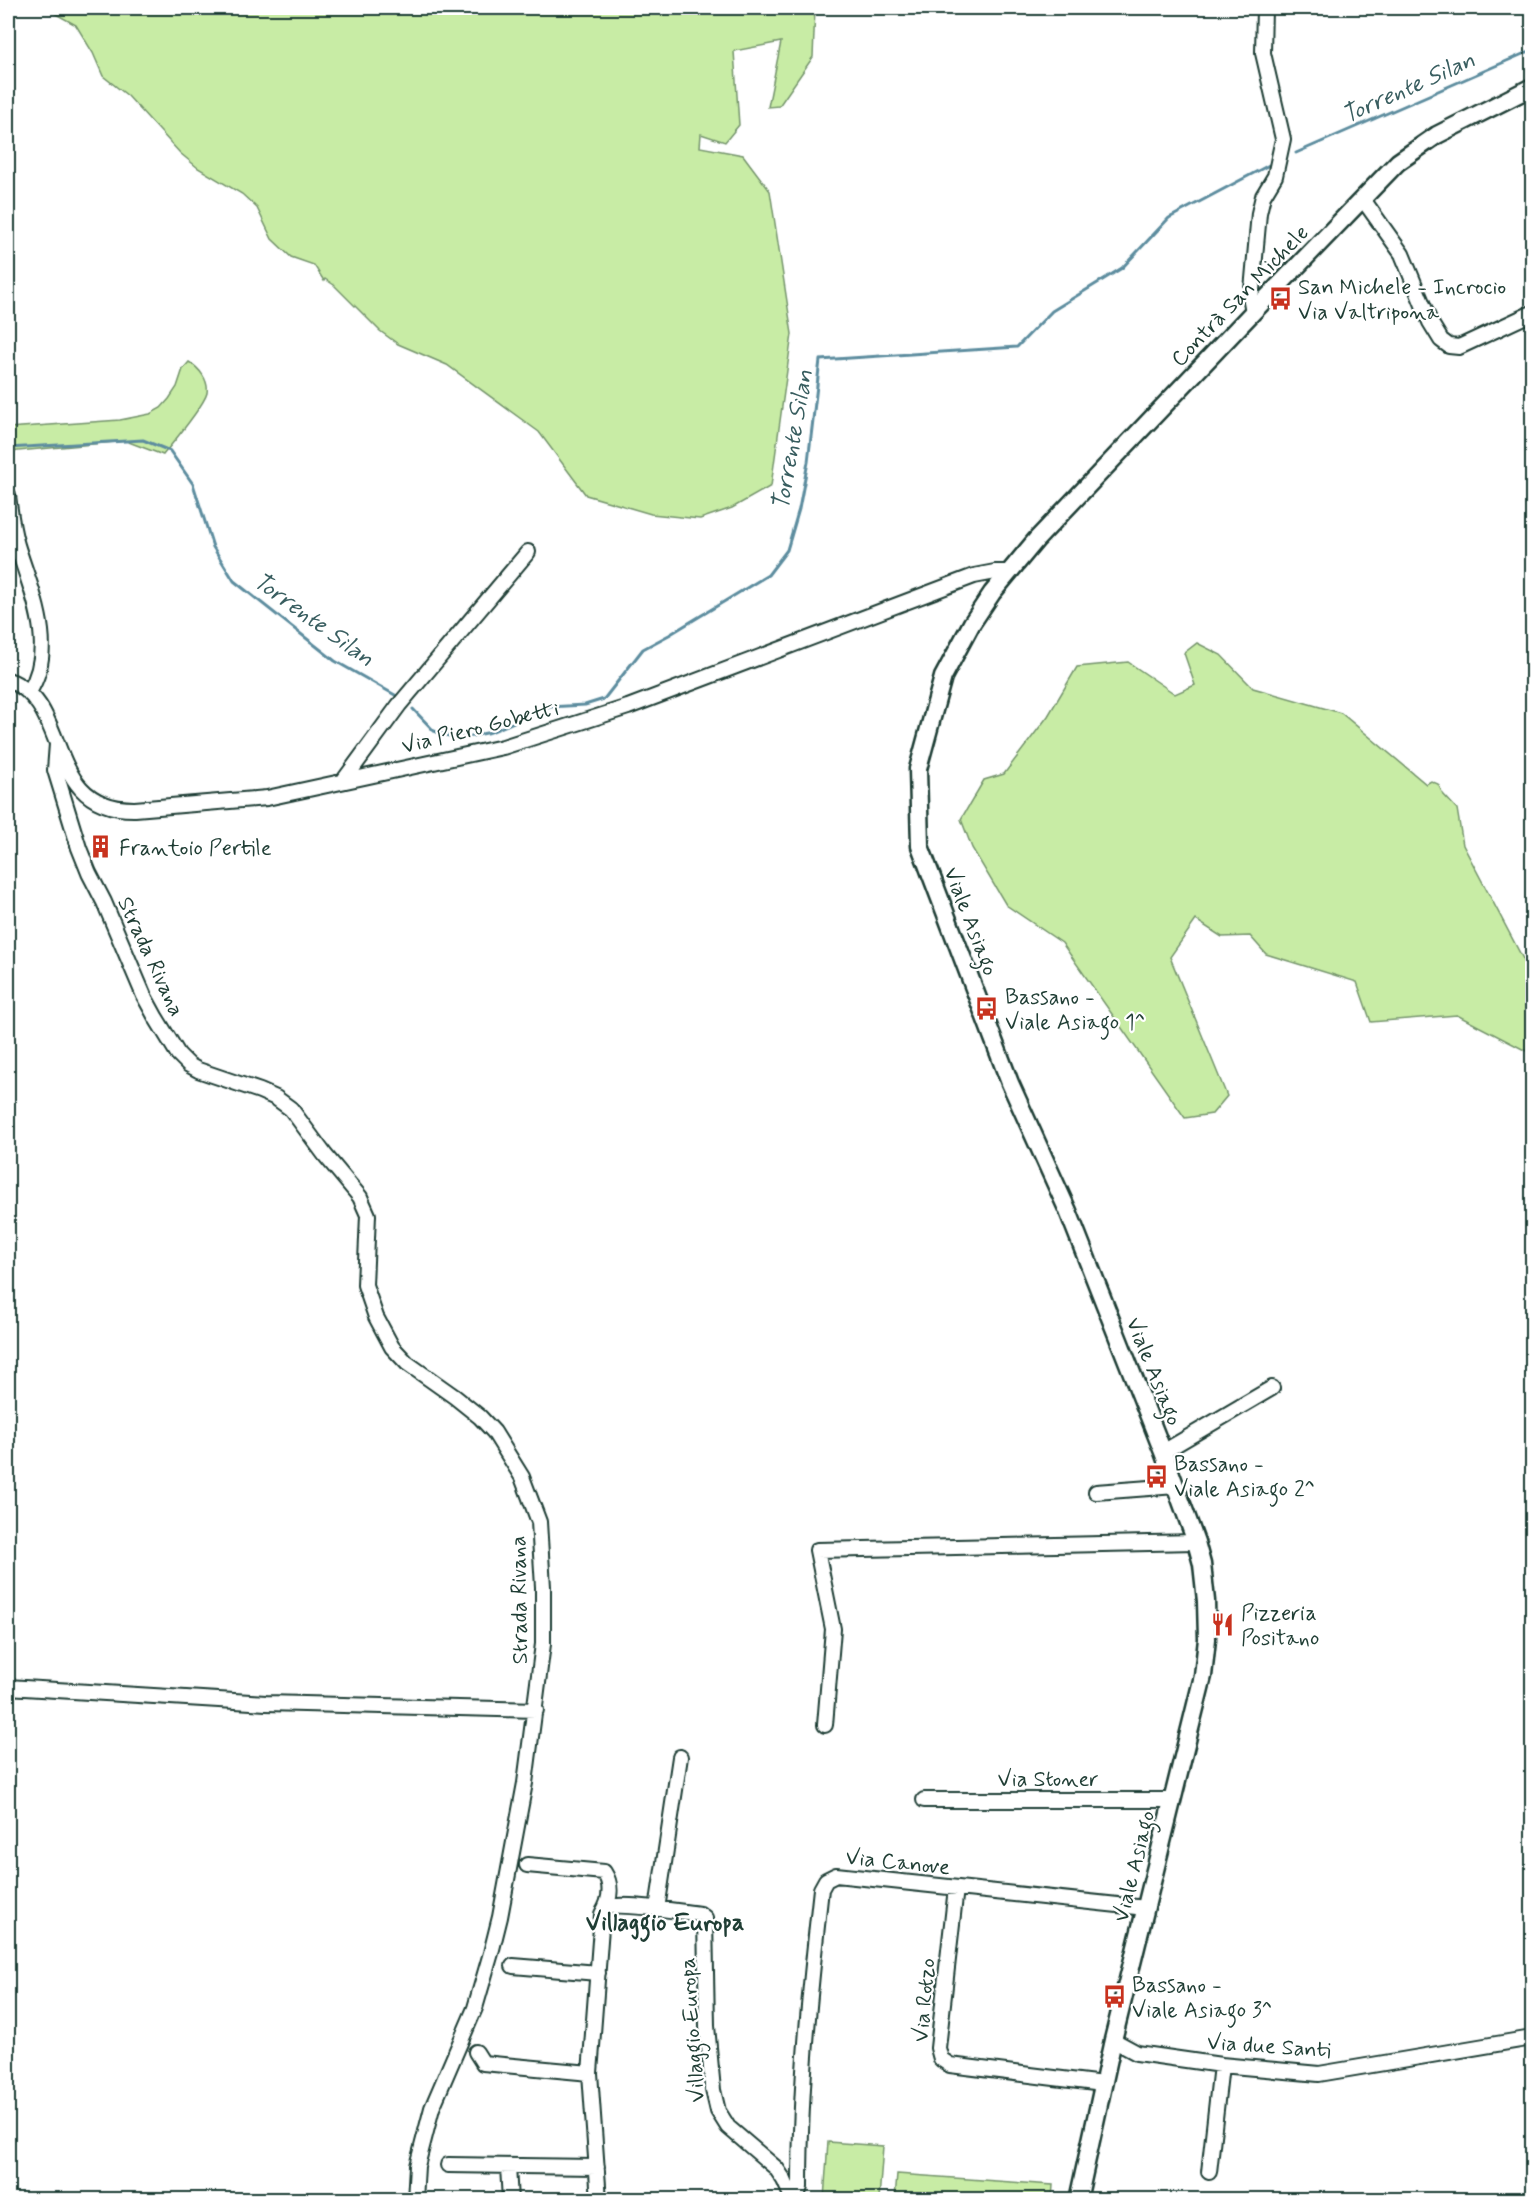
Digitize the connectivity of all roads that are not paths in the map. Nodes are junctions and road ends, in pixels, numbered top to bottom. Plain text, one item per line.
1 (1264, 8) edge
2 (1533, 87) edge
3 (1362, 198) junction
4 (1252, 312) junction
5 (1533, 313) edge
6 (8, 495) edge
7 (528, 552) dead end
8 (1008, 572) junction
9 (8, 680) edge
10 (29, 692) junction
11 (57, 744) junction
12 (344, 780) junction
13 (1272, 1388) dead end
14 (1163, 1452) junction
15 (1176, 1486) junction
16 (1096, 1492) dead end
17 (1196, 1542) junction
18 (8, 1687) edge
19 (536, 1710) junction
20 (825, 1725) dead end
21 (680, 1757) dead end
22 (924, 1800) dead end
23 (1172, 1800) junction
24 (527, 1865) dead end
25 (956, 1888) junction
26 (608, 1907) junction
27 (1146, 1908) junction
28 (657, 1909) junction
29 (513, 1966) dead end
30 (598, 1973) junction
31 (1533, 2038) edge
32 (1113, 2040) junction
33 (476, 2052) dead end
34 (1221, 2065) junction
35 (590, 2073) junction
36 (1103, 2084) junction
37 (448, 2165) dead end
38 (508, 2167) junction
39 (597, 2168) junction
40 (1209, 2172) dead end
41 (793, 2198) edge
42 (415, 2199) edge
43 (510, 2199) edge
44 (599, 2199) edge
45 (1078, 2199) edge

1 - 4 street
2 - 3 main road, Contrà San Michele
3 - 4 main road, Contrà San Michele
3 - 5 street
4 - 8 main road, Contrà San Michele
6 - 10 street
7 - 12 street
8 - 12 street, Via Piero Gobetti
8 - 14 main road, Viale Asiago
9 - 10 street, Via Piero Gobetti
10 - 11 street, Via Piero Gobetti
11 - 12 street, Via Piero Gobetti
11 - 19 street, Strada Rivana
13 - 14 street, Viale Asiago
14 - 15 main road, Viale Asiago
15 - 16 street
15 - 17 main road, Viale Asiago
17 - 20 street
17 - 23 main road, Viale Asiago
18 - 19 street
19 - 42 street, Strada Rivana
21 - 28 street
22 - 23 street, Via Stoner
23 - 27 main road, Viale Asiago
24 - 26 street
25 - 27 street, Via Canove
25 - 36 street, Via Rotzo
25 - 41 street, Via Canove
26 - 28 street, Villaggio Europa
26 - 30 street
27 - 32 main road, Viale Asiago
28 - 41 street, Villaggio Europa
29 - 30 street
30 - 35 street
31 - 34 street, Via due Santi
32 - 34 street, Via due Santi
32 - 36 main road, Viale Asiago
33 - 35 street
34 - 40 street, Via due Santi
35 - 39 street
36 - 45 main road, Viale Asiago
37 - 38 street
38 - 39 street
38 - 43 street
39 - 44 street

